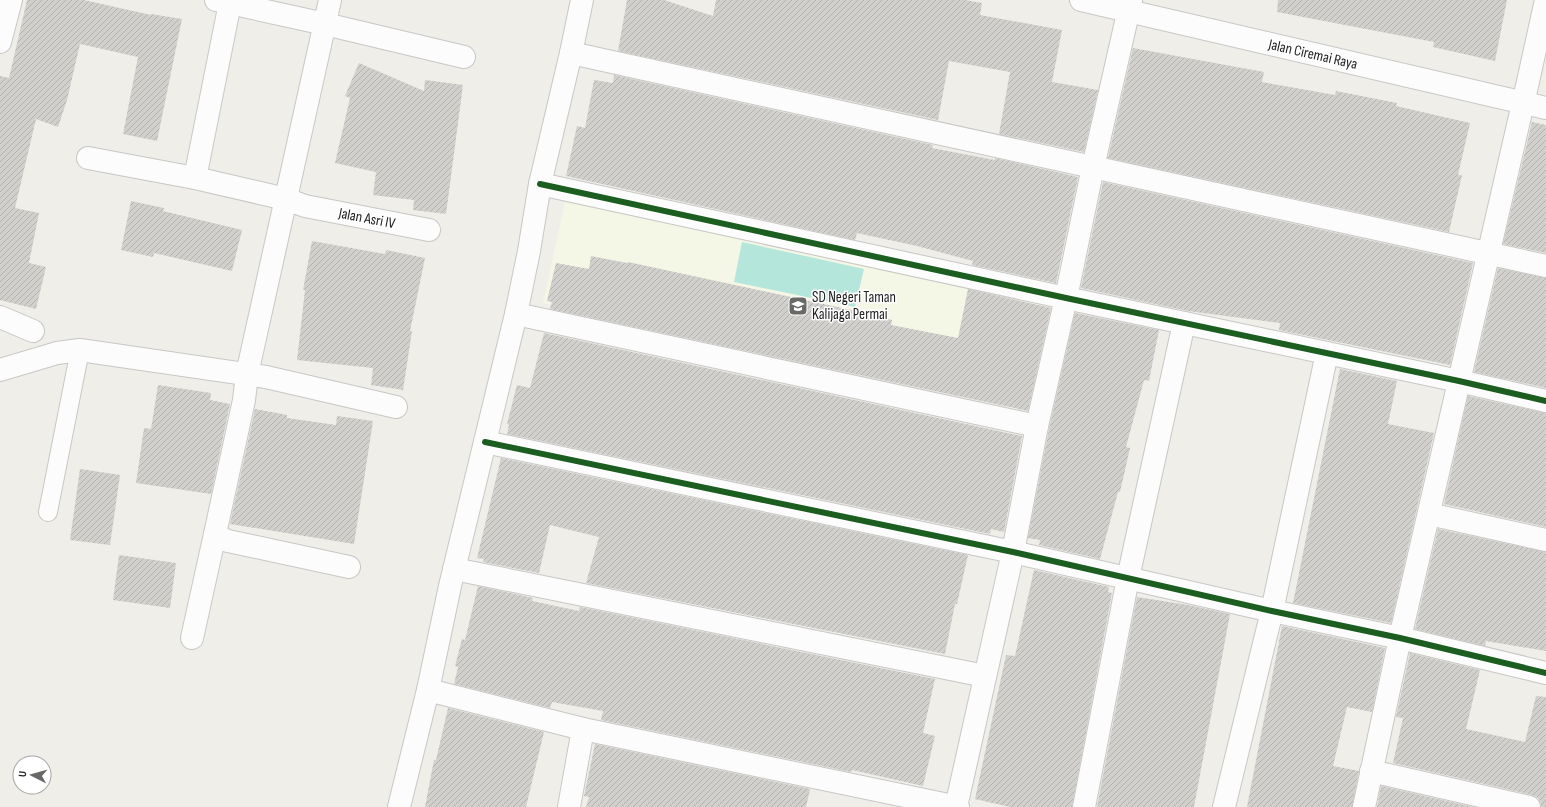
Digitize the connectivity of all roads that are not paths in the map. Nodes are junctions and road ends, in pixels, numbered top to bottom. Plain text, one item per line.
1 (11, 0) edge
2 (330, 0) edge
3 (582, 0) edge
4 (1080, 0) edge
5 (1546, 0) edge
6 (223, 2) edge
7 (1130, 5) edge
8 (325, 24) junction
9 (0, 42) edge
10 (571, 53) junction
11 (464, 57) dead end
12 (1523, 103) junction
13 (1546, 108) edge
14 (88, 158) dead end
15 (1093, 167) junction
16 (195, 178) junction
17 (540, 184) junction
18 (296, 202) junction
19 (429, 230) dead end
20 (1488, 252) junction
21 (1546, 266) edge
22 (1066, 298) junction
23 (516, 314) junction
24 (0, 317) edge
25 (1184, 323) junction
26 (33, 331) dead end
27 (80, 350) junction
28 (1327, 353) junction
29 (0, 370) edge
30 (247, 374) junction
31 (1459, 381) junction
32 (1546, 401) edge
33 (396, 407) dead end
34 (1037, 426) junction
35 (485, 442) junction
36 (48, 512) dead end
37 (1429, 514) junction
38 (215, 534) junction
39 (1546, 540) edge
40 (1013, 552) junction
41 (349, 567) dead end
42 (454, 569) junction
43 (1128, 578) junction
44 (1272, 611) junction
45 (192, 638) dead end
46 (1400, 638) junction
47 (1546, 673) edge
48 (985, 676) junction
49 (428, 690) junction
50 (583, 729) junction
51 (1371, 771) junction
52 (399, 807) edge
53 (569, 807) edge
54 (957, 807) edge
55 (1084, 807) edge
56 (1224, 807) edge
57 (1364, 807) edge
58 (1529, 807) edge

1 - 9 street
2 - 8 street
3 - 10 street
4 - 7 street, Jalan Ciremai Raya
5 - 12 street
6 - 8 street
6 - 16 street
7 - 12 street, Jalan Ciremai Raya
7 - 15 street
8 - 11 street
8 - 18 street
10 - 15 street
10 - 17 street
12 - 13 street, Jalan Ciremai Raya
12 - 20 street
14 - 16 street, Jalan Asri IV
15 - 20 street
15 - 22 street
16 - 18 street, Jalan Asri IV
17 - 22 street
17 - 23 street
18 - 19 street, Jalan Asri IV
18 - 30 street
20 - 21 street
20 - 31 street
22 - 25 street
22 - 34 street
23 - 34 street
23 - 35 street
24 - 26 street
25 - 28 street
25 - 43 street
27 - 29 street
27 - 30 street
27 - 36 lane
28 - 31 street
28 - 44 street
30 - 33 street
30 - 38 street
31 - 32 street
31 - 37 street
34 - 40 street
35 - 40 street
35 - 42 street
37 - 39 street
37 - 46 street
38 - 41 street
38 - 45 street
40 - 43 street
40 - 48 street
42 - 48 street
42 - 49 street
43 - 44 street
43 - 55 street
44 - 46 street
44 - 56 street
46 - 47 street
46 - 51 street
48 - 54 street
49 - 50 street
49 - 52 street
50 - 53 street
50 - 54 street
51 - 57 street
51 - 58 street

